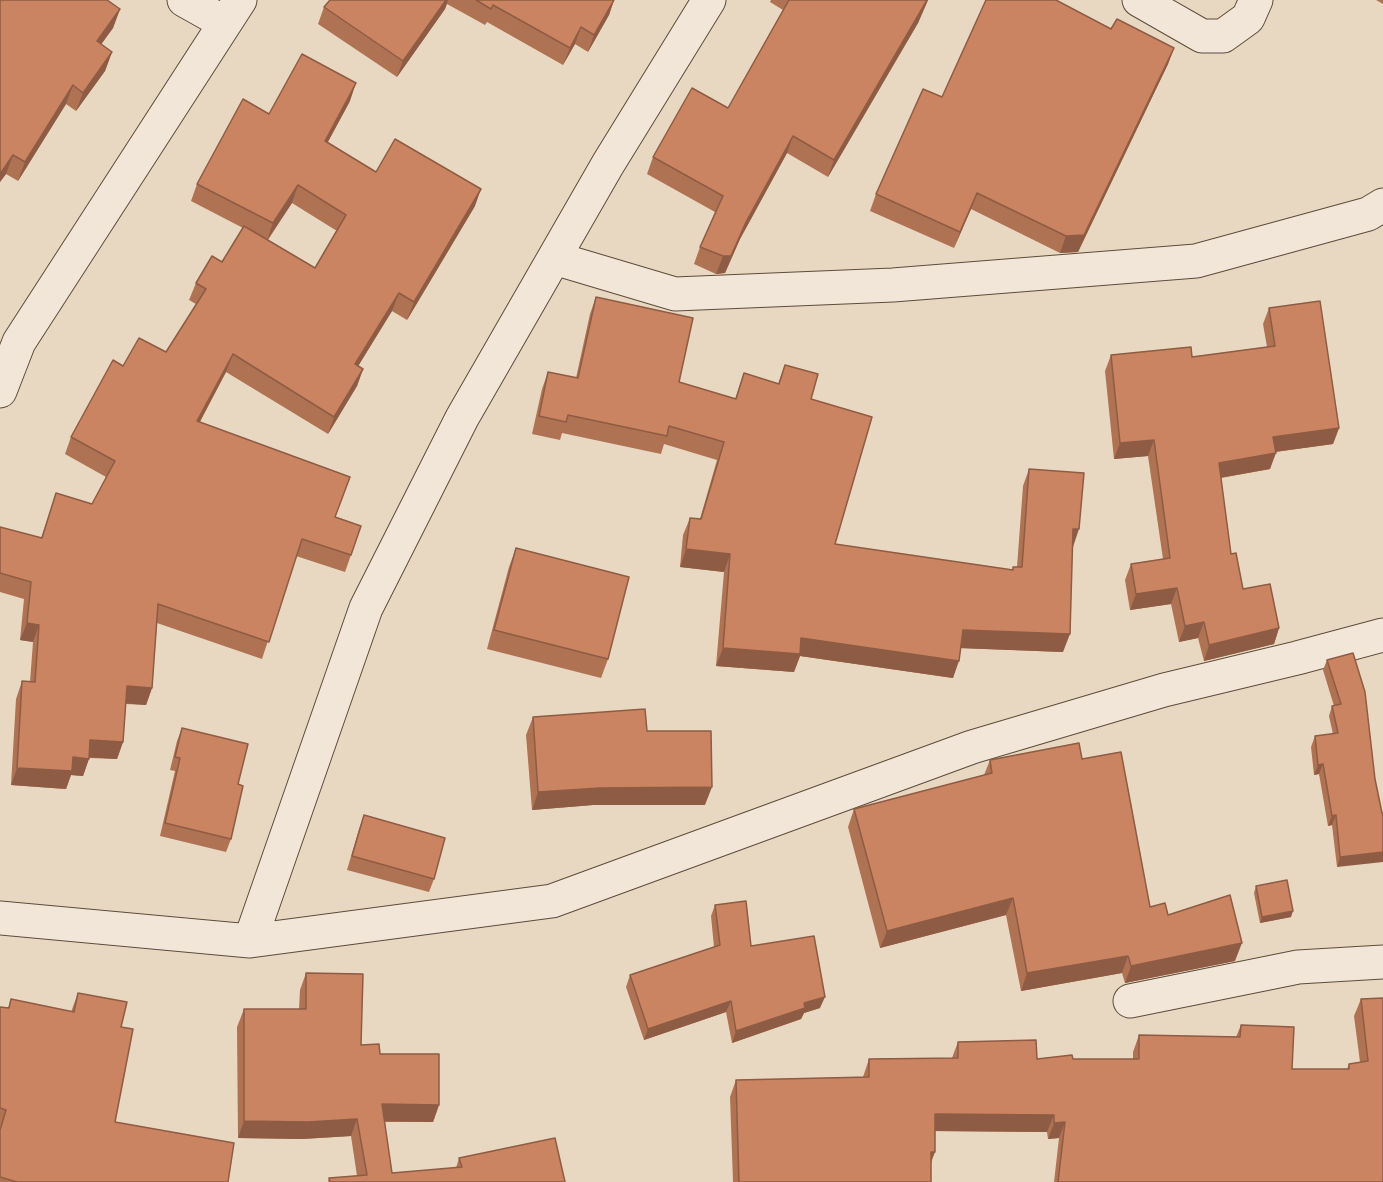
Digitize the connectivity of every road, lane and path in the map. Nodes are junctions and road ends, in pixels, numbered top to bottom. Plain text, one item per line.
1 (184, 0) edge
2 (709, 0) edge
3 (1139, 0) edge
4 (1256, 0) edge
5 (232, 12) edge
6 (1383, 205) edge
7 (554, 258) junction
8 (0, 391) edge
9 (1383, 635) edge
10 (0, 918) edge
11 (250, 941) junction
12 (1383, 962) edge
13 (1130, 1001) dead end

1 - 5 street
2 - 7 street
3 - 4 street
5 - 8 street
6 - 7 street
7 - 11 street
9 - 11 street
10 - 11 street
12 - 13 street

